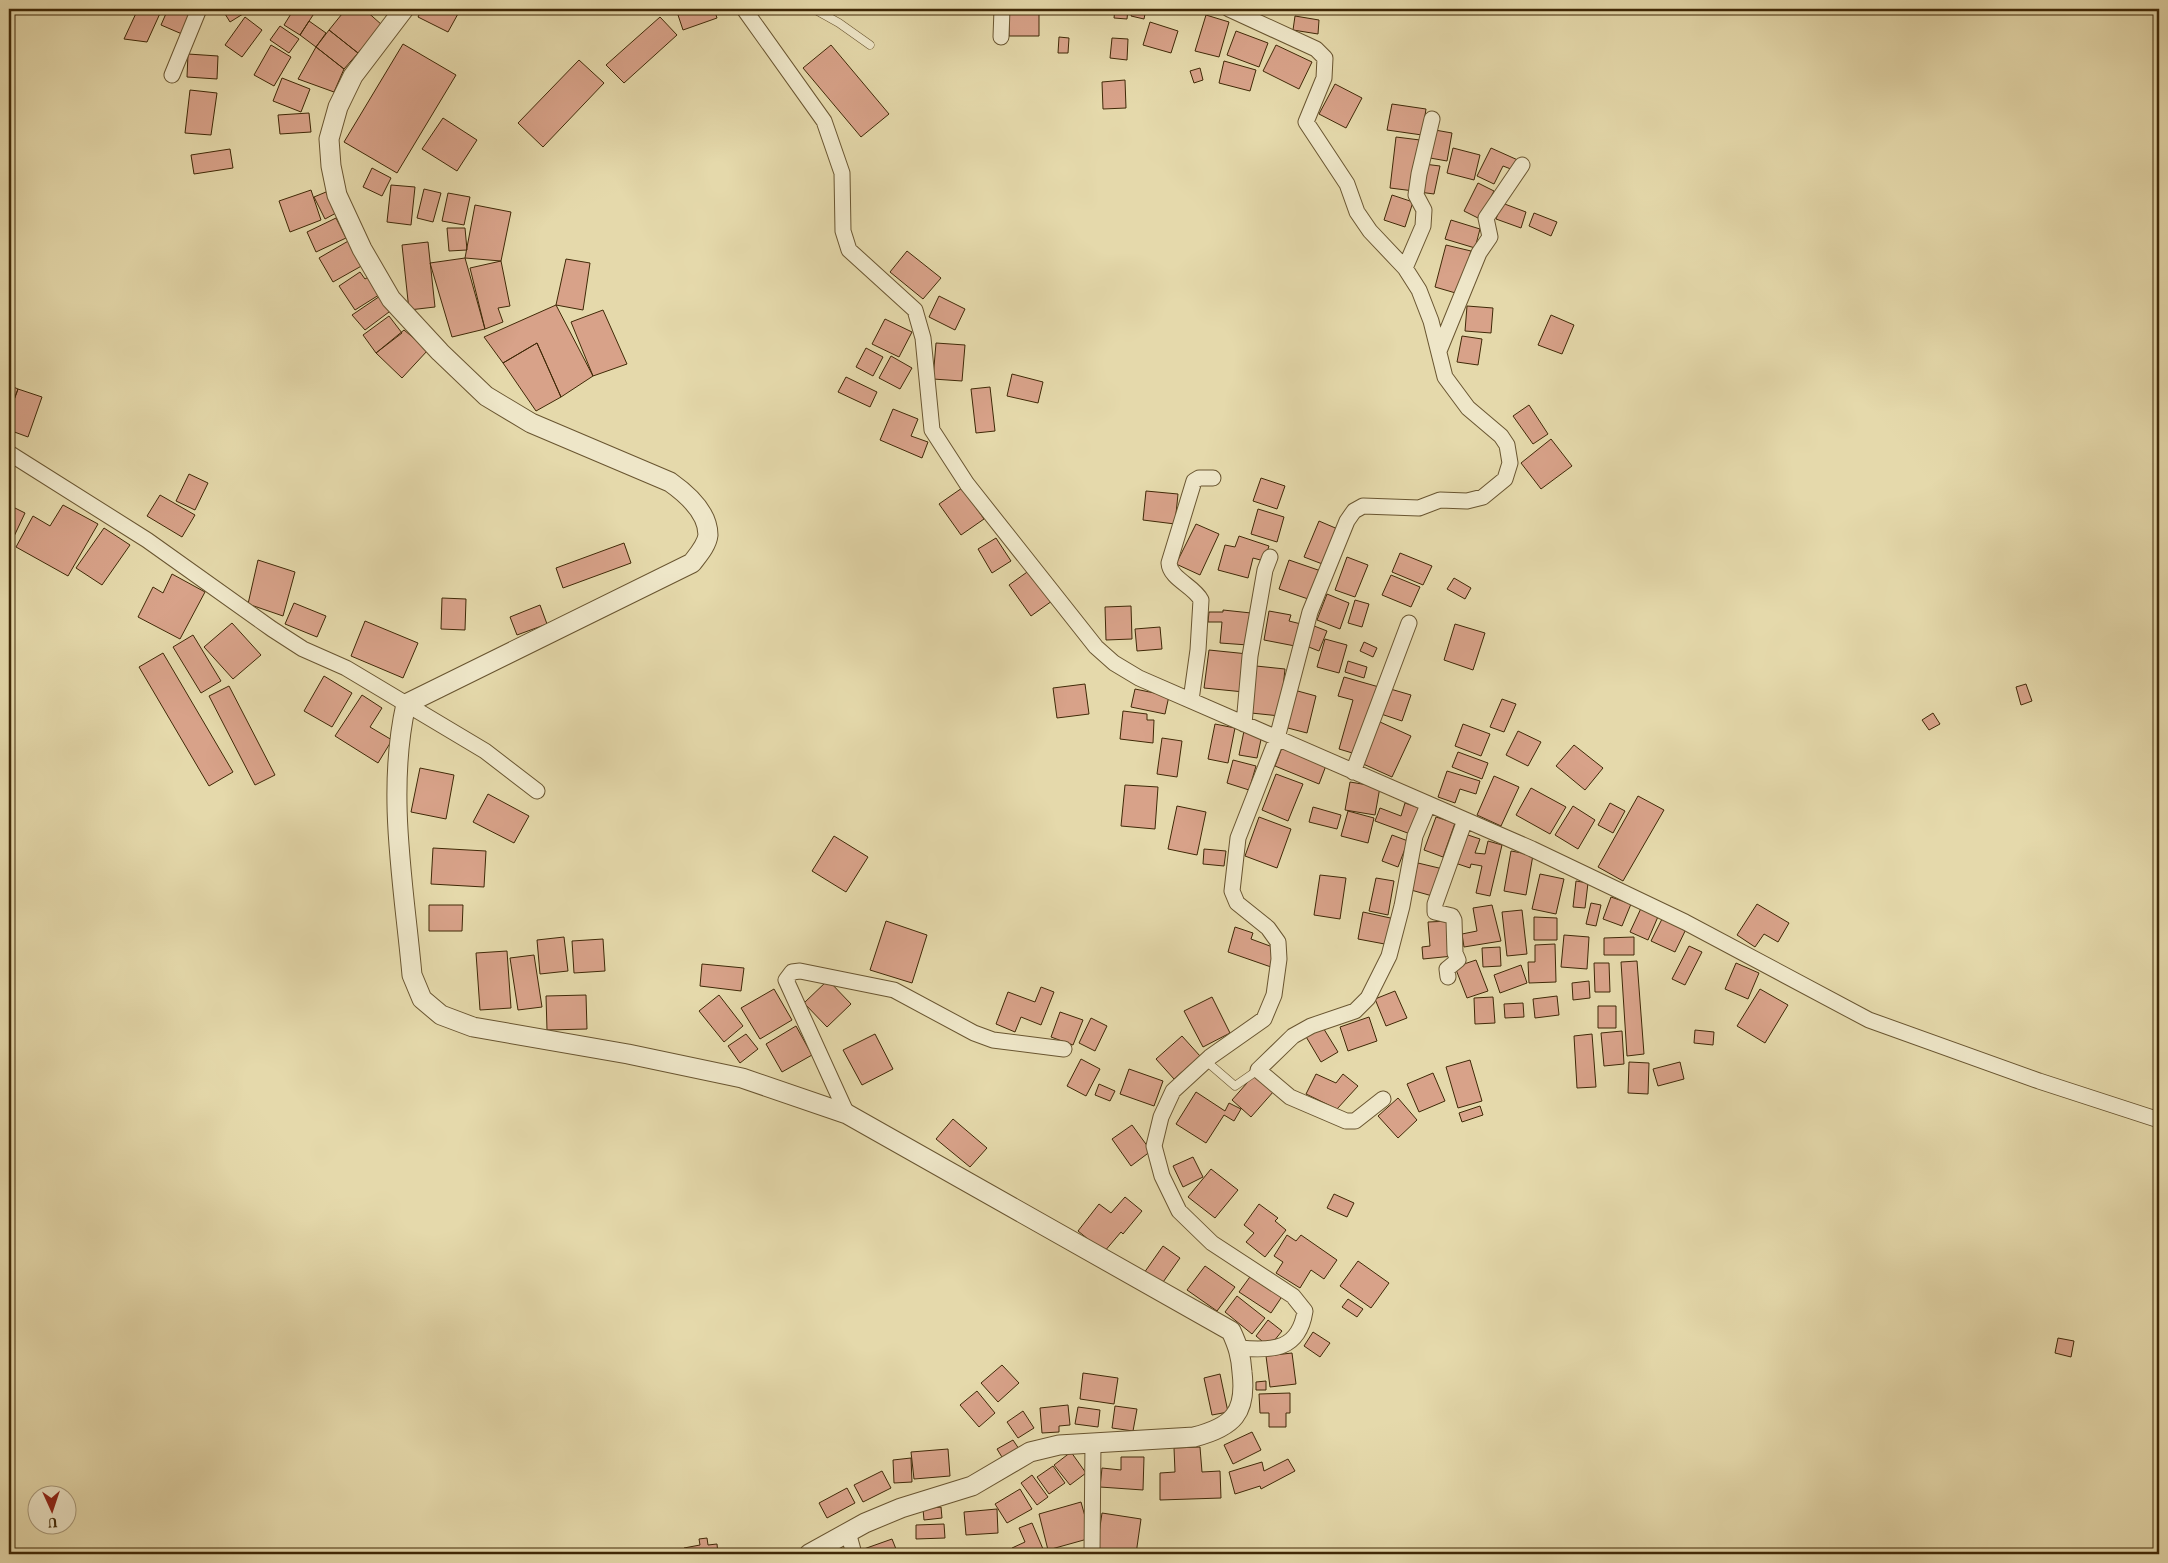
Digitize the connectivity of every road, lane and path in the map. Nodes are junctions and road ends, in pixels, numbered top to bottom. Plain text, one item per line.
1 (199, 9) edge
2 (404, 9) edge
3 (744, 9) edge
4 (814, 9) edge
5 (1002, 9) edge
6 (1229, 9) edge
7 (1001, 37) dead end
8 (870, 44) dead end
9 (172, 75) dead end
10 (1432, 119) dead end
11 (1522, 165) dead end
12 (1404, 268) junction
13 (1439, 351) junction
14 (9, 453) edge
15 (1213, 478) dead end
16 (1270, 556) dead end
17 (1409, 623) dead end
18 (1191, 700) junction
19 (406, 704) junction
20 (1244, 724) junction
21 (1277, 738) junction
22 (1353, 772) junction
23 (537, 791) dead end
24 (1428, 805) junction
25 (1465, 820) junction
26 (1448, 977) dead end
27 (1064, 1049) dead end
28 (1206, 1061) junction
29 (1258, 1070) junction
30 (1383, 1099) dead end
31 (847, 1114) junction
32 (2159, 1120) edge
33 (1240, 1348) junction
34 (1093, 1442) junction
35 (848, 1532) junction
36 (809, 1554) edge
37 (854, 1554) edge
38 (1092, 1554) edge

1 - 9 street
2 - 19 street
3 - 18 street
4 - 8 lane
5 - 7 street
6 - 12 street
10 - 12 street
11 - 13 street
12 - 13 street
13 - 21 street
14 - 19 street
15 - 18 street
16 - 20 street
17 - 22 street
18 - 20 street
19 - 23 street
19 - 31 street
20 - 21 street
21 - 22 street
21 - 28 street
22 - 24 street
24 - 25 street
24 - 29 street
25 - 26 street
25 - 32 street
27 - 31 street
28 - 29 lane
28 - 33 street
29 - 30 street
31 - 33 street
33 - 34 street
34 - 35 street
34 - 38 street
35 - 36 street
35 - 37 street

